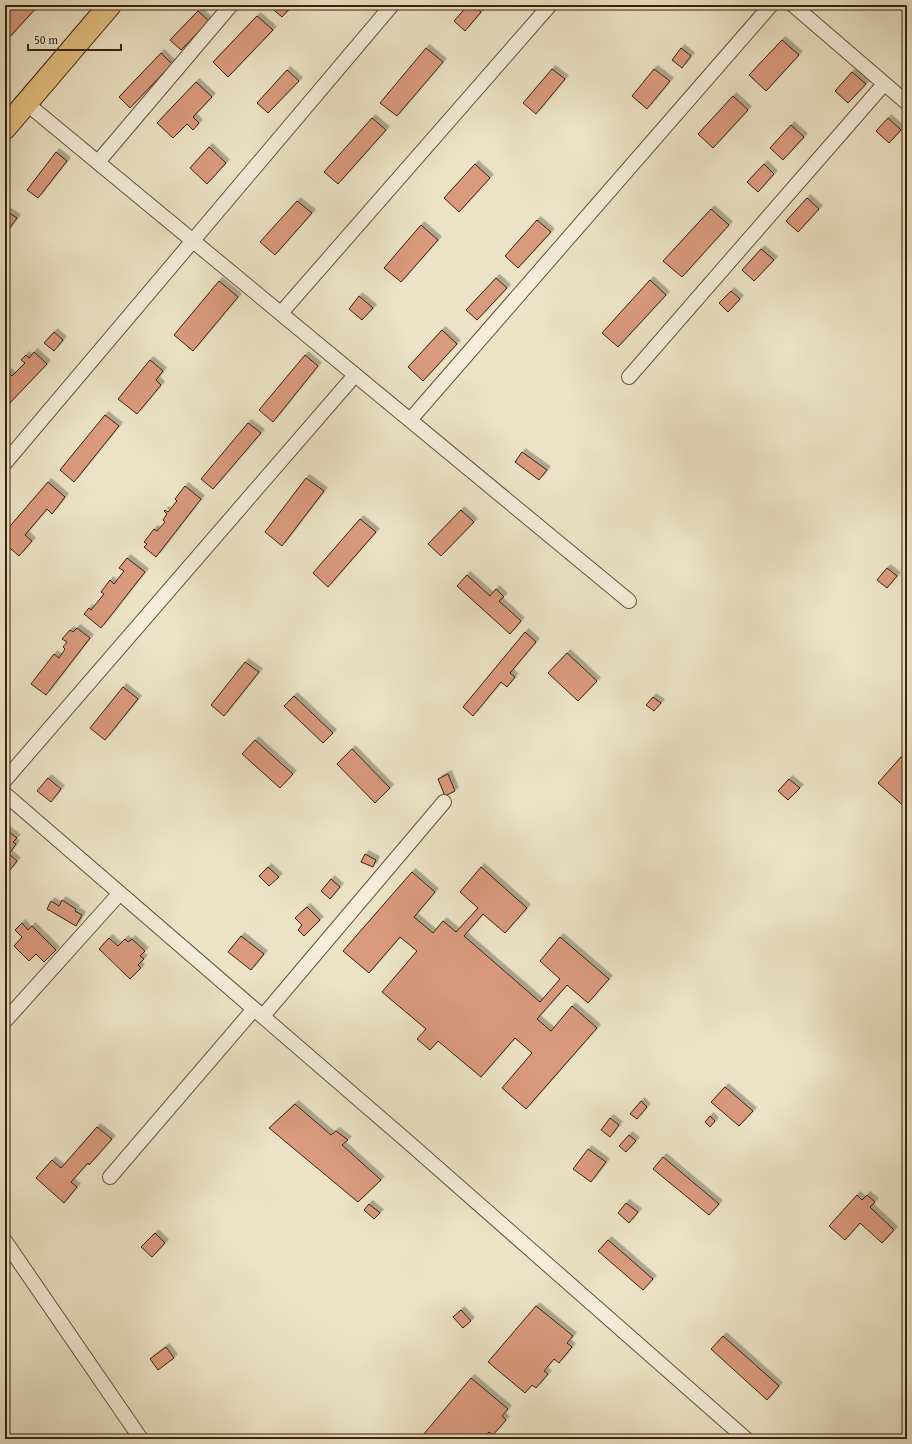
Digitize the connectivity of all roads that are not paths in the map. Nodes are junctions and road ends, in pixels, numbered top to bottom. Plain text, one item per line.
1 (110, 5) edge
2 (231, 5) edge
3 (392, 5) edge
4 (550, 5) edge
5 (771, 5) edge
6 (793, 5) edge
7 (884, 84) junction
8 (26, 103) junction
9 (907, 103) edge
10 (5, 128) edge
11 (98, 162) junction
12 (193, 241) junction
13 (280, 313) junction
14 (355, 375) junction
15 (629, 377) dead end
16 (410, 420) junction
17 (5, 463) edge
18 (628, 601) dead end
19 (5, 780) edge
20 (5, 794) edge
21 (444, 802) dead end
22 (120, 893) junction
23 (258, 1013) junction
24 (5, 1021) edge
25 (110, 1176) dead end
26 (5, 1241) edge
27 (141, 1439) edge
28 (746, 1439) edge

1 - 8 highway
2 - 11 street
3 - 12 street
4 - 13 street
5 - 16 street
6 - 7 street
7 - 9 street
7 - 15 street
8 - 10 highway
8 - 11 street
11 - 12 street
12 - 13 street
12 - 17 street
13 - 14 street
14 - 16 street
14 - 19 street
16 - 18 street
20 - 22 street
21 - 23 street
22 - 23 street
22 - 24 street
23 - 25 street
23 - 28 street
26 - 27 street

